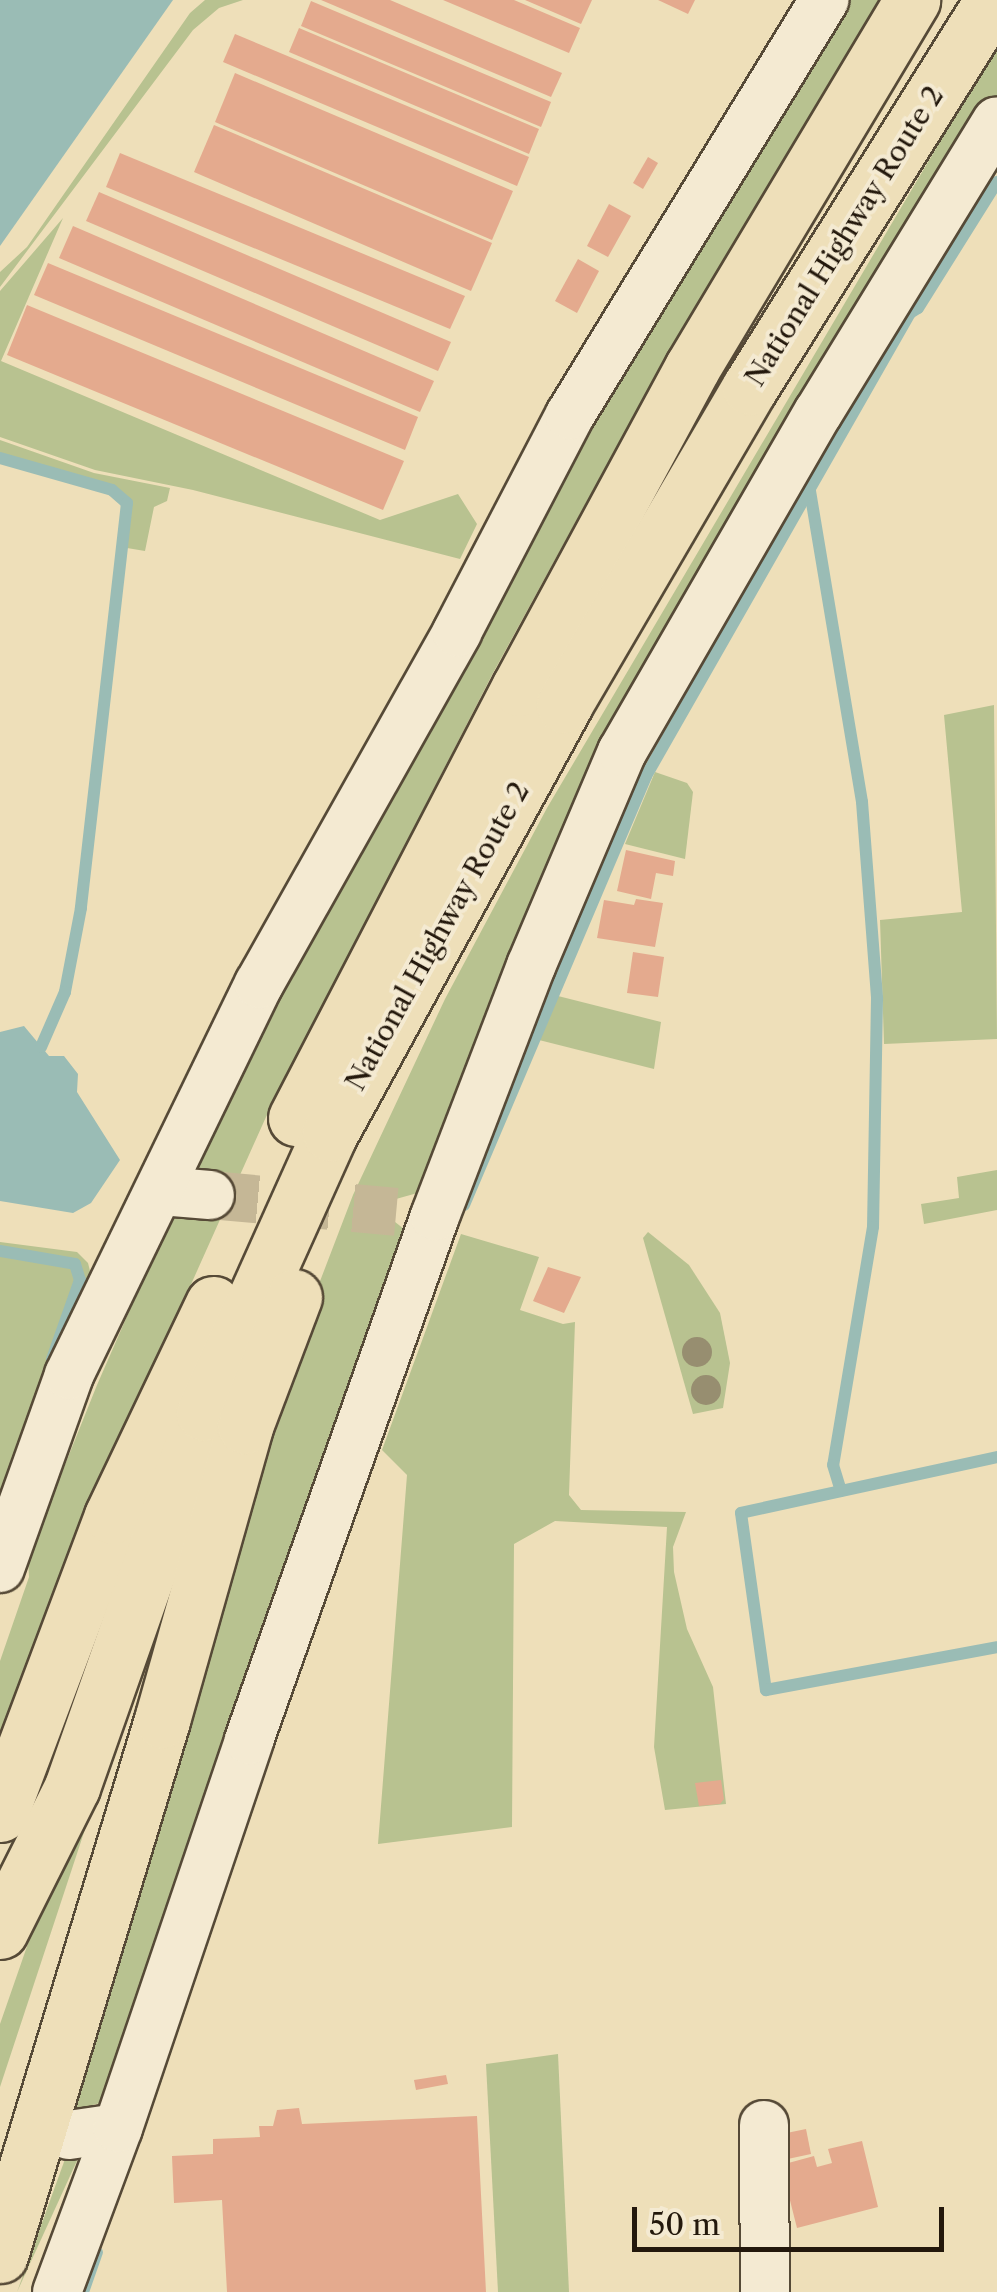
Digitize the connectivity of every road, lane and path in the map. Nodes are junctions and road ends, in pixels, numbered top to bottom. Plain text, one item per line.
1 (824, 0) edge
2 (912, 0) edge
3 (993, 0) edge
4 (997, 121) edge
5 (434, 940) junction
6 (161, 1190) junction
7 (210, 1195) tunnel mouth
8 (213, 1304) junction
9 (0, 1568) edge
10 (0, 1814) edge
11 (764, 2125) dead end
12 (118, 2128) junction
13 (69, 2135) dead end
14 (0, 2255) edge
15 (57, 2292) edge
16 (765, 2292) edge

1 - 6 street
2 - 8 highway, National Highway Route 2
3 - 5 highway, National Highway Route 2
4 - 12 street
5 - 8 highway, National Highway Route 2
5 - 14 highway
6 - 7 street
6 - 9 street
8 - 10 highway
11 - 16 street
12 - 13 street
12 - 15 street

